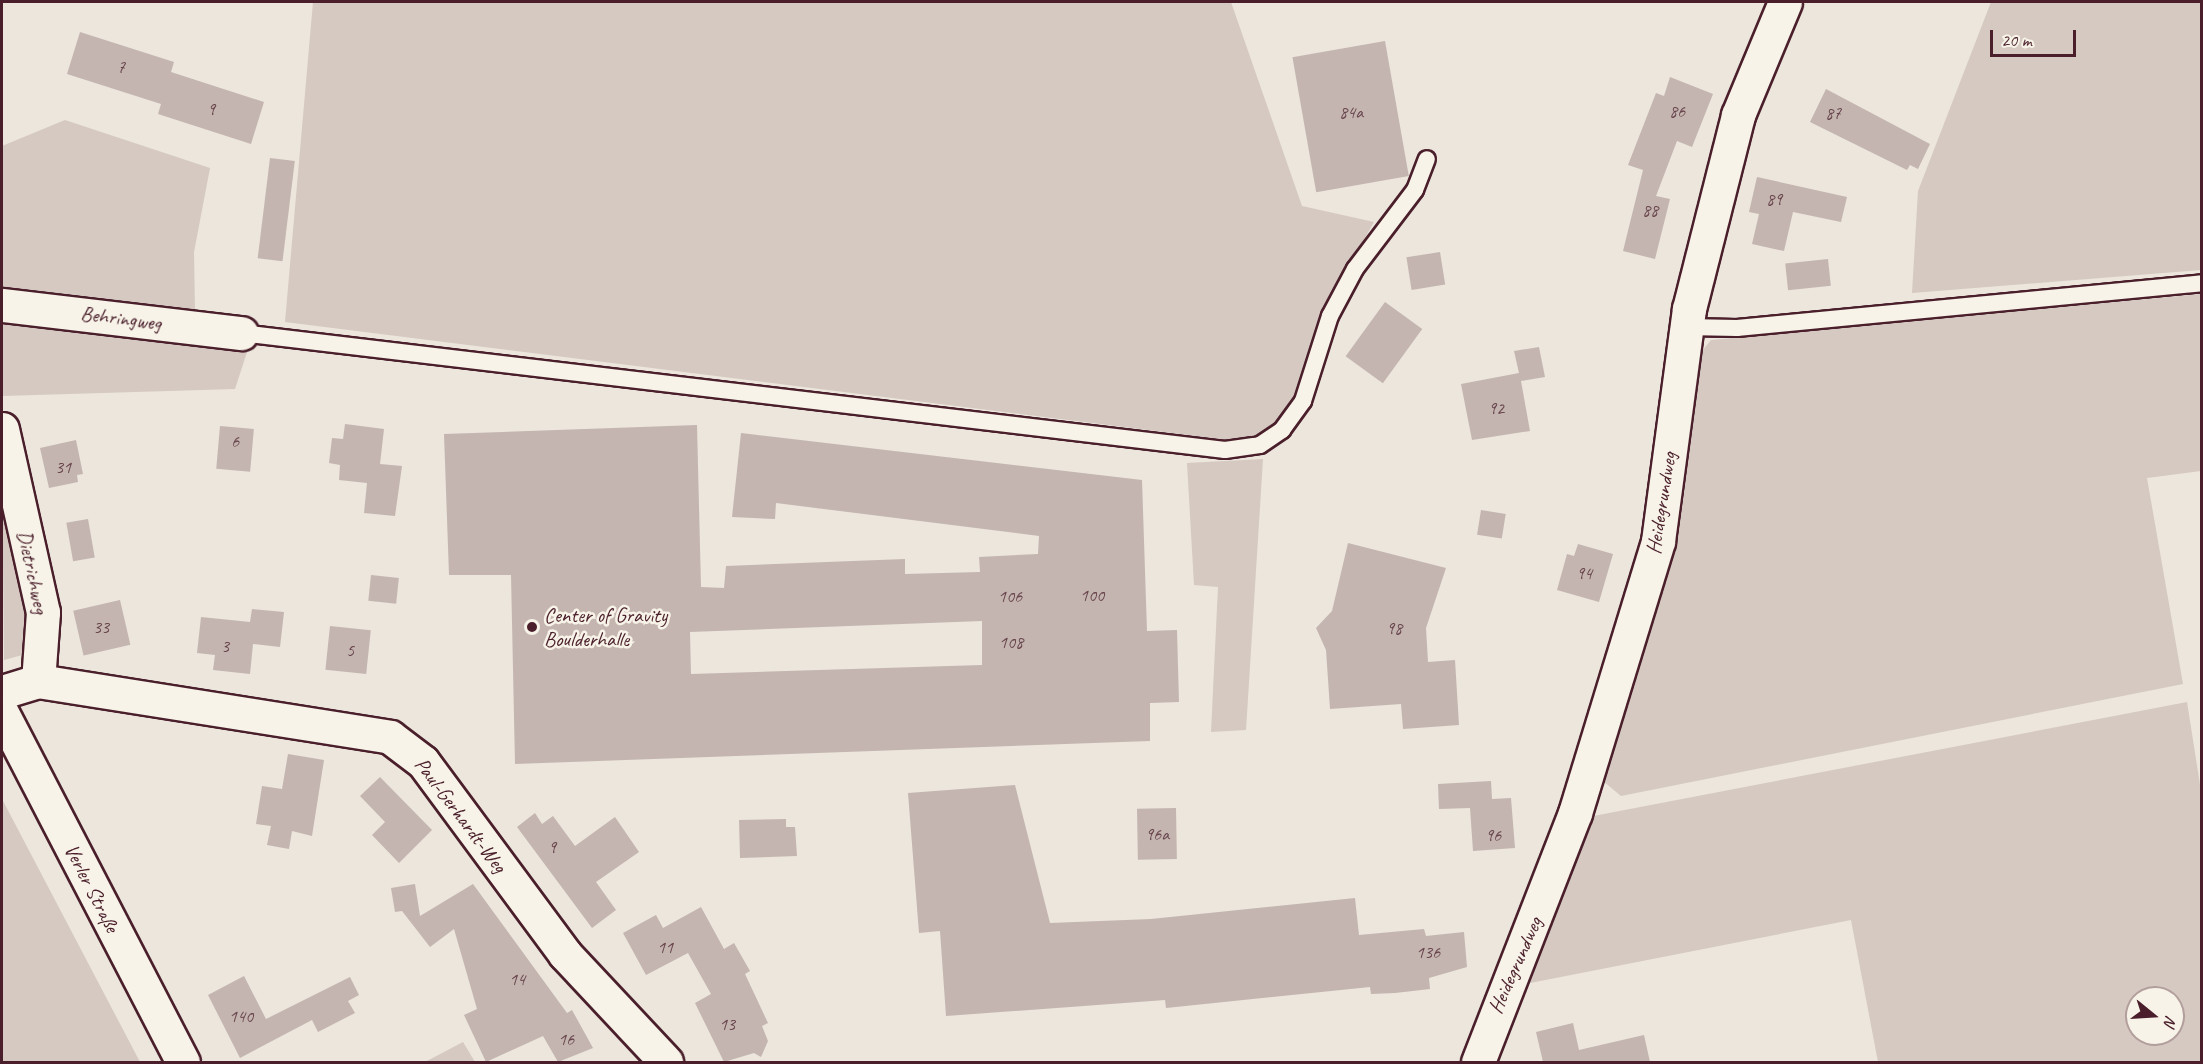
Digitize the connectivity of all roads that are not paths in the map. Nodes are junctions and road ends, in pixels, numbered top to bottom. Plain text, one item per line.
1 (1785, 2) edge
2 (1427, 159) dead end
3 (2202, 283) edge
4 (2, 305) edge
5 (1686, 327) junction
6 (241, 333) joint
7 (2, 429) edge
8 (38, 681) junction
9 (2, 692) edge
10 (2, 713) edge
11 (183, 1062) edge
12 (666, 1062) edge
13 (1478, 1062) edge

1 - 5 street, Heidegrundweg
2 - 6 lane
3 - 5 lane
4 - 6 street, Behringweg
5 - 13 street, Heidegrundweg
7 - 8 street, Dietrichweg
8 - 9 street, Paul-Gerhardt-Weg
8 - 12 street, Paul-Gerhardt-Weg
10 - 11 street, Verler Straße

